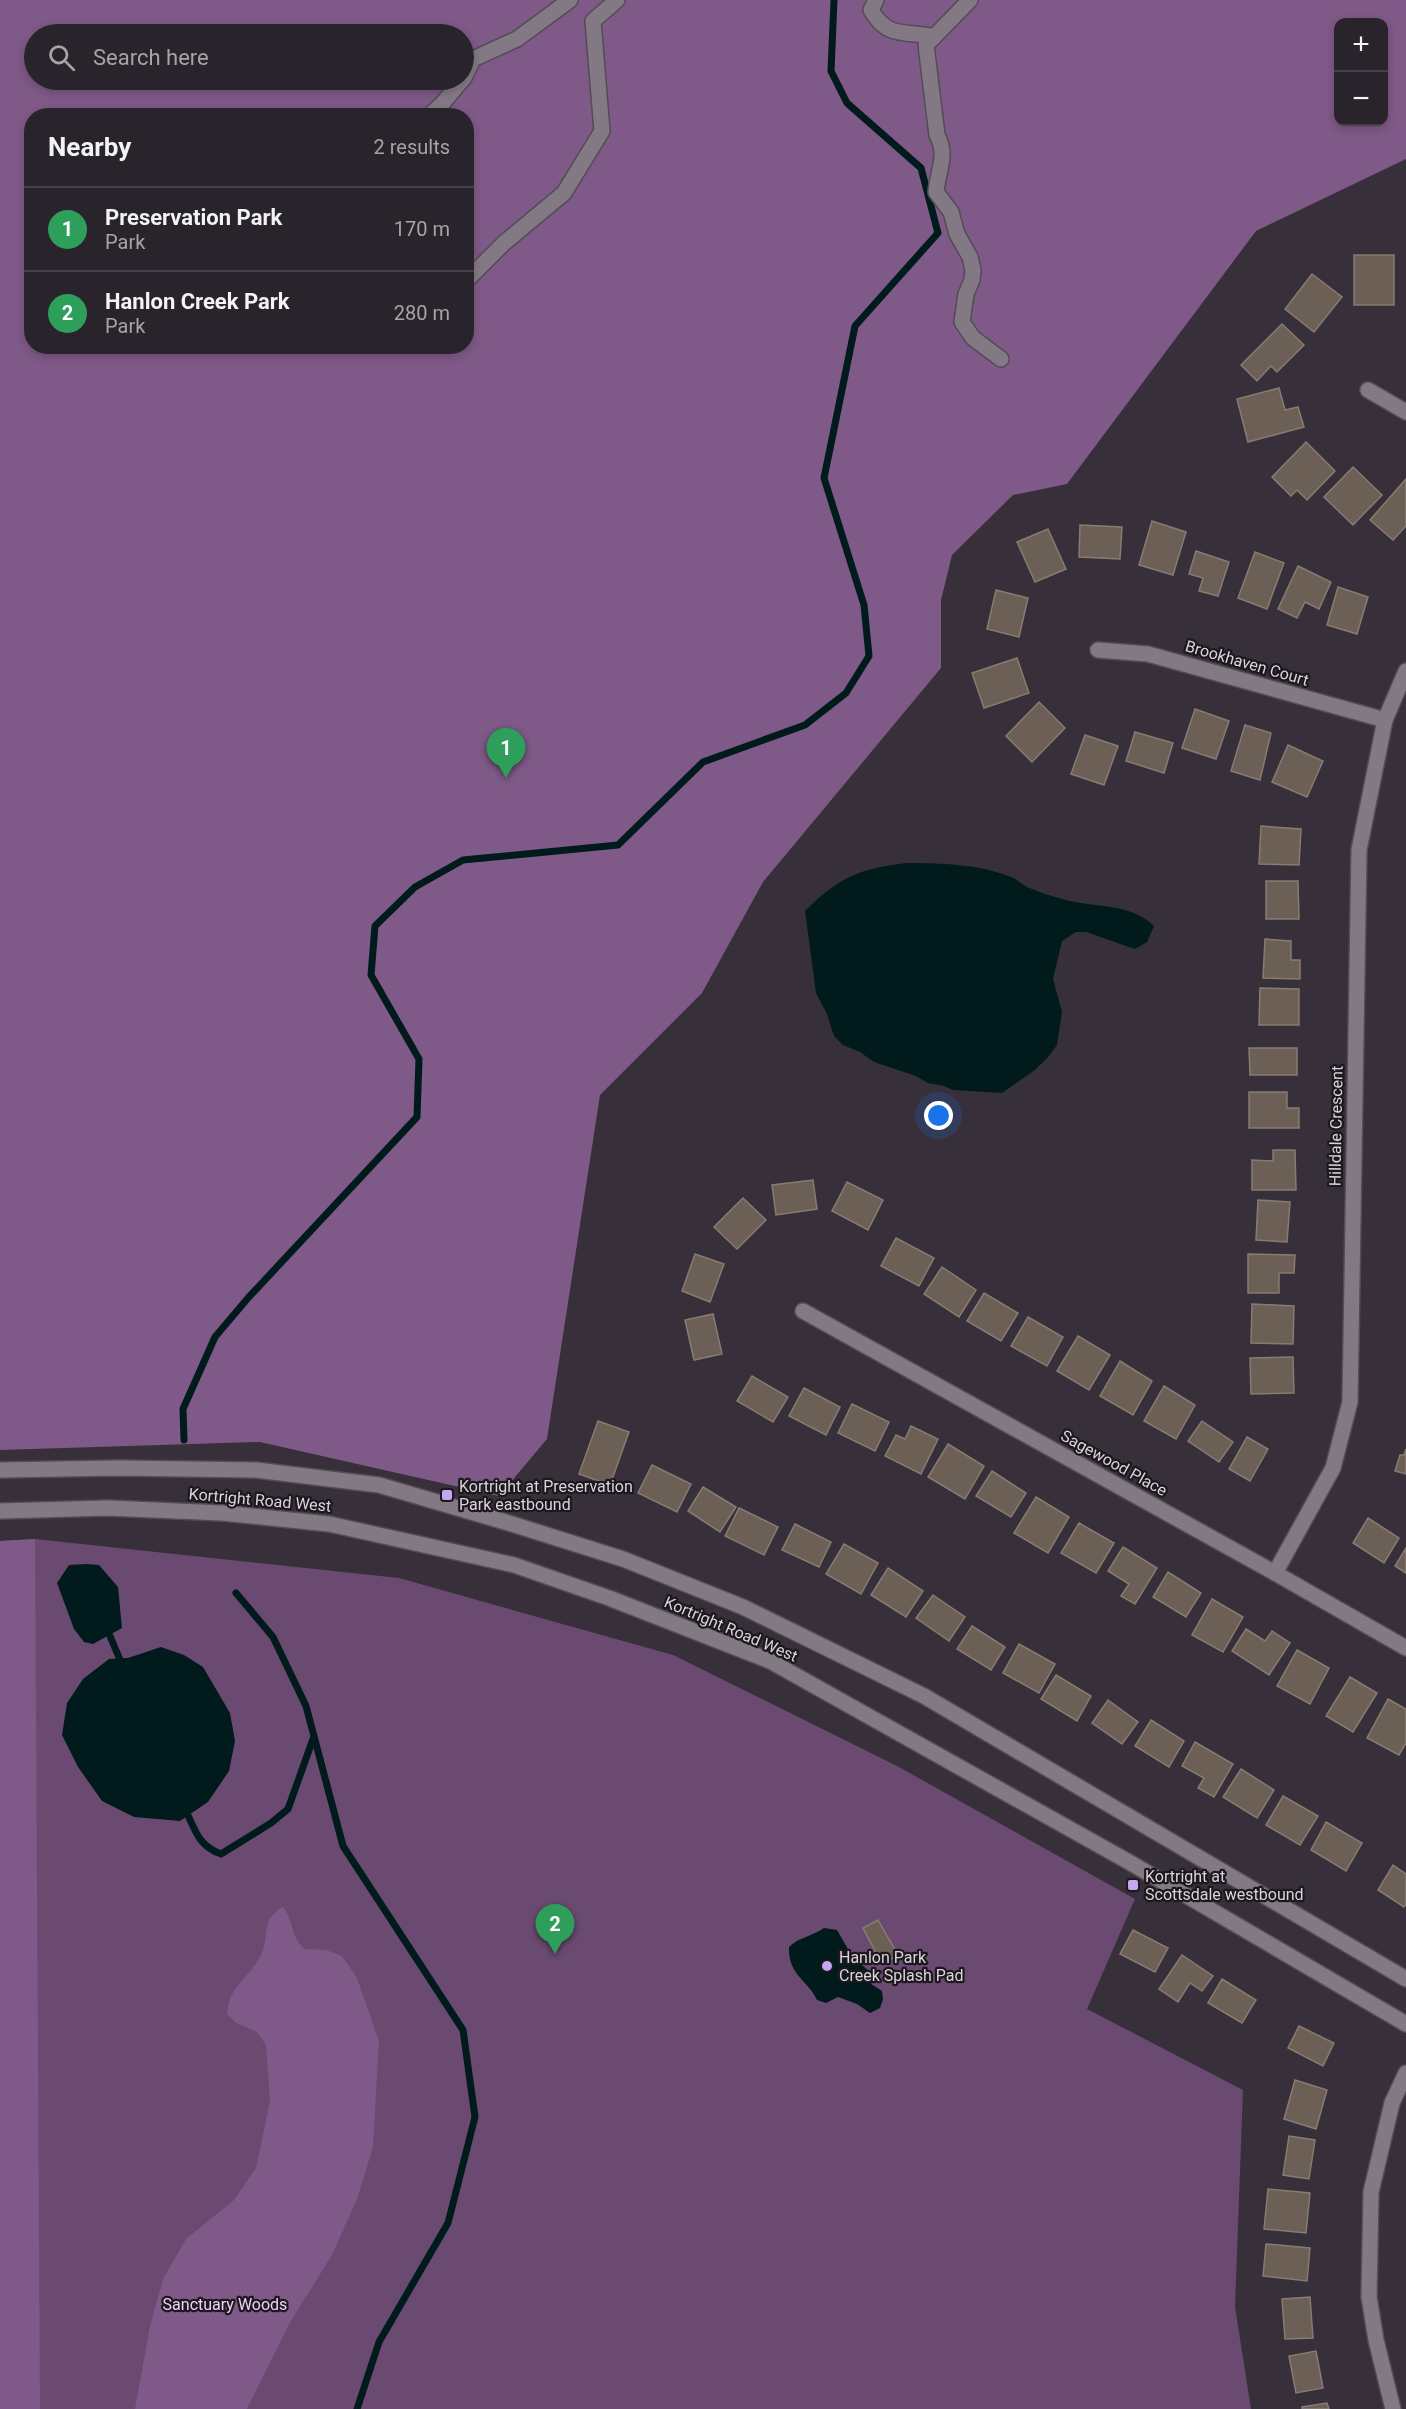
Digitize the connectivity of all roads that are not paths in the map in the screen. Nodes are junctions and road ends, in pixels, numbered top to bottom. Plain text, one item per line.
1 (570, 0) edge
2 (876, 0) edge
3 (970, 0) edge
4 (610, 2) edge
5 (934, 37) junction
6 (474, 58) edge
7 (454, 90) edge
8 (438, 108) edge
9 (474, 273) edge
10 (1001, 359) dead end
11 (1368, 390) dead end
12 (1406, 412) edge
13 (1098, 650) dead end
14 (1406, 671) edge
15 (1384, 720) junction
16 (803, 1311) dead end
17 (0, 1470) edge
18 (0, 1511) edge
19 (1275, 1573) junction
20 (1406, 1648) edge
21 (1406, 1979) edge
22 (1406, 2024) edge
23 (1406, 2073) edge
24 (1393, 2409) edge

1 - 6 street
2 - 5 street
3 - 5 street
4 - 9 street
5 - 10 street
7 - 8 street
11 - 12 street
13 - 15 street, Brookhaven Court
14 - 15 street, Hilldale Crescent
15 - 19 street, Hilldale Crescent
16 - 19 street, Sagewood Place
17 - 21 street, Kortright Road West
18 - 22 street, Kortright Road West
19 - 20 street, Sagewood Place
23 - 24 street

